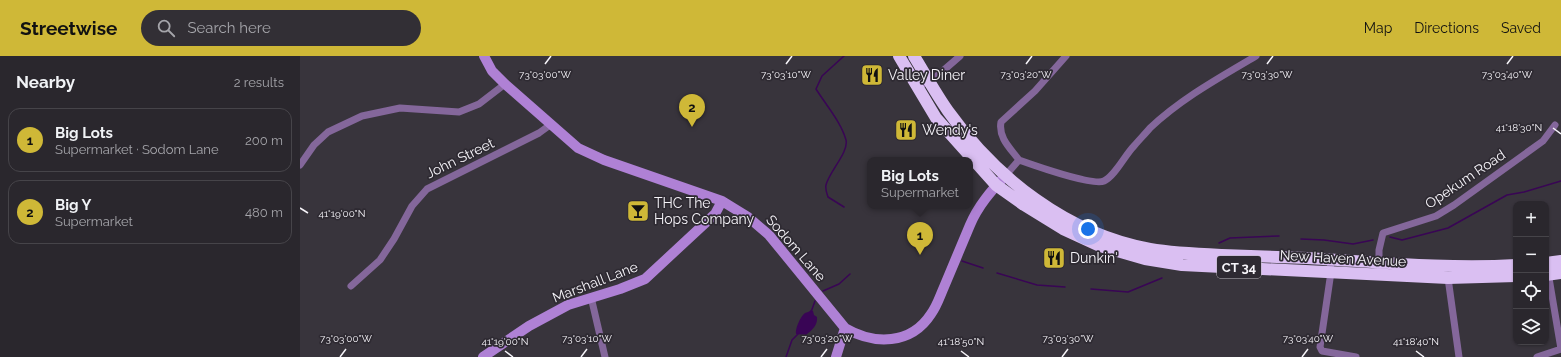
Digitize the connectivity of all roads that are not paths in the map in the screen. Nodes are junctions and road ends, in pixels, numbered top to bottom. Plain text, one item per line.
1 (484, 56) edge
2 (899, 56) edge
3 (914, 56) edge
4 (960, 56) edge
5 (1066, 56) edge
6 (1256, 56) edge
7 (505, 84) junction
8 (932, 84) junction
9 (921, 91) junction
10 (550, 125) junction
11 (1555, 125) dead end
12 (971, 157) edge
13 (973, 159) edge
14 (1019, 160) junction
15 (300, 165) edge
16 (1005, 176) junction
17 (996, 185) junction
18 (722, 201) junction
19 (1330, 260) junction
20 (1561, 261) edge
21 (1379, 263) junction
22 (1513, 265) edge
23 (1550, 270) edge
24 (1331, 272) junction
25 (1513, 276) edge
26 (1448, 278) junction
27 (351, 286) dead end
28 (591, 297) junction
29 (845, 328) junction
30 (1561, 349) edge
31 (483, 357) edge
32 (605, 357) edge
33 (836, 357) edge
34 (1356, 357) edge
35 (1459, 357) edge
36 (1537, 357) edge

1 - 7 street, Sodom Lane
2 - 9 highway, CT 34
3 - 8 highway, CT 34
4 - 8 street
5 - 14 street
6 - 14 street
7 - 10 street, Sodom Lane
7 - 15 street
8 - 9 highway
8 - 16 highway, CT 34
9 - 12 highway, CT 34
10 - 18 street, Sodom Lane
10 - 27 street, John Street
11 - 21 street, Opekum Road
13 - 17 highway, CT 34
14 - 16 street
16 - 17 street, Sodom Lane
16 - 19 highway, New Haven Avenue / CT 34
17 - 24 highway, New Haven Avenue / CT 34
17 - 29 street, Sodom Lane
18 - 28 street, Marshall Lane
18 - 29 street, Sodom Lane
19 - 21 highway, New Haven Avenue / CT 34
19 - 24 street
20 - 23 highway
21 - 22 highway, New Haven Avenue / CT 34
23 - 30 street
24 - 26 highway, New Haven Avenue / CT 34
24 - 34 street
25 - 26 highway, New Haven Avenue / CT 34
26 - 35 street
28 - 31 street, Marshall Lane
28 - 32 street
29 - 33 street
30 - 36 street

